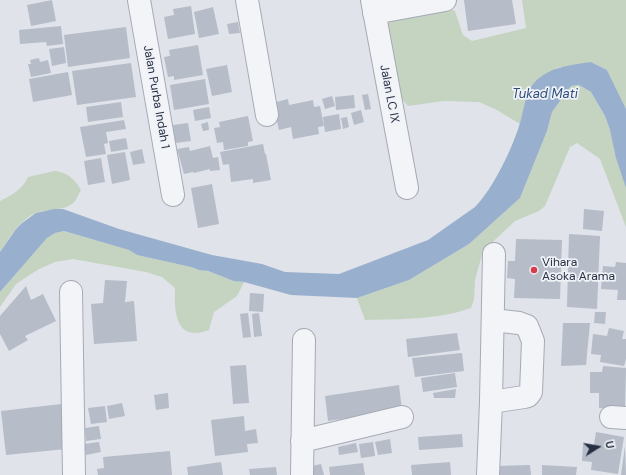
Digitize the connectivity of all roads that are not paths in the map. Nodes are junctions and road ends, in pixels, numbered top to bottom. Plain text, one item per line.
1 (145, 0) edge
2 (247, 0) edge
3 (444, 0) edge
4 (373, 6) edge
5 (267, 115) dead end
6 (407, 188) dead end
7 (173, 195) dead end
8 (494, 254) dead end
9 (71, 292) dead end
10 (493, 320) junction
11 (304, 340) dead end
12 (491, 402) junction
13 (402, 417) dead end
14 (302, 441) junction
15 (74, 475) edge
16 (302, 475) edge
17 (488, 475) edge

1 - 7 street, Jalan Purba Indah 1
2 - 5 street
3 - 4 street
4 - 6 street, Jalan LC IX
8 - 10 street
9 - 15 street
10 - 12 street
10 - 12 street
11 - 14 street
12 - 17 street
13 - 14 street
14 - 16 street

